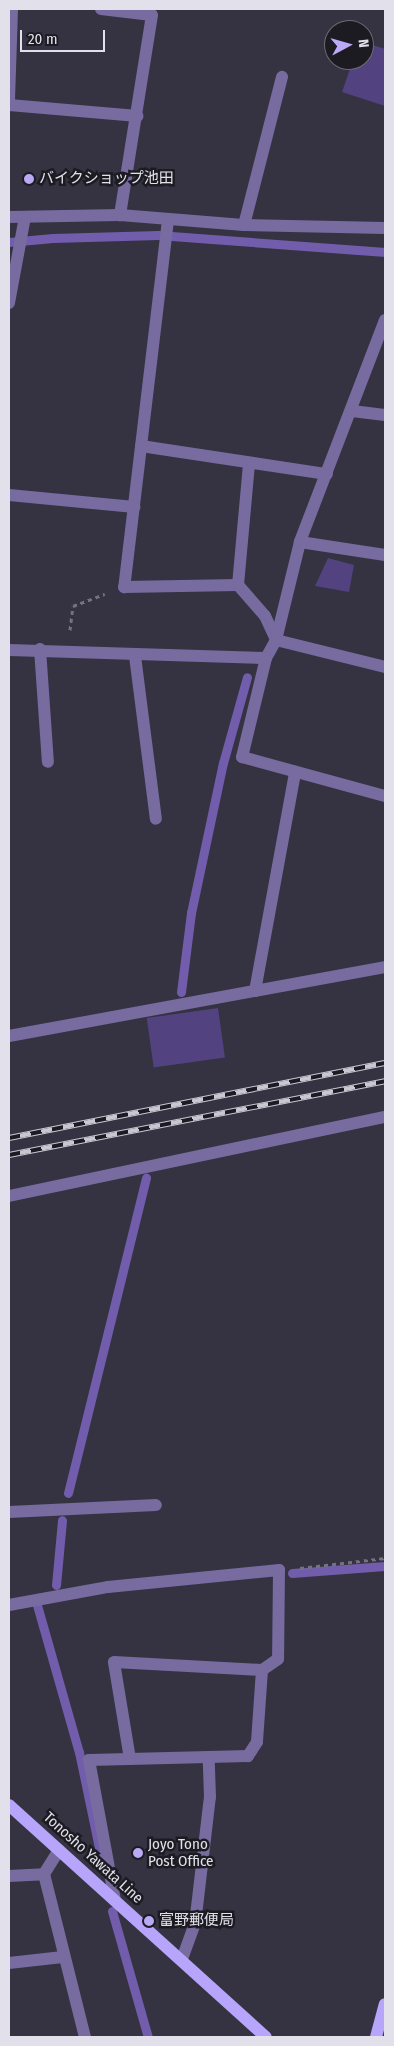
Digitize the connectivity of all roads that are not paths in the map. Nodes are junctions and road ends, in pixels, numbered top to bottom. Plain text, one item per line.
1 (12, 9) edge
2 (101, 9) edge
3 (10, 37) edge
4 (282, 77) dead end
5 (9, 100) edge
6 (9, 105) edge
7 (138, 116) junction
8 (120, 215) junction
9 (9, 217) edge
10 (25, 217) junction
11 (168, 220) junction
12 (244, 225) junction
13 (385, 228) edge
14 (9, 303) edge
15 (385, 320) edge
16 (352, 411) junction
17 (385, 416) edge
18 (141, 446) junction
19 (249, 463) junction
20 (327, 474) junction
21 (9, 495) edge
22 (134, 507) junction
23 (300, 542) junction
24 (385, 555) edge
25 (238, 585) junction
26 (276, 640) junction
27 (40, 649) junction
28 (9, 650) edge
29 (135, 656) junction
30 (266, 658) junction
31 (385, 667) edge
32 (48, 762) dead end
33 (295, 772) junction
34 (385, 796) edge
35 (156, 819) dead end
36 (385, 967) edge
37 (255, 991) junction
38 (9, 1036) edge
39 (385, 1117) edge
40 (9, 1196) edge
41 (156, 1505) dead end
42 (9, 1512) edge
43 (9, 1605) edge
44 (262, 1670) junction
45 (130, 1759) junction
46 (209, 1759) junction
47 (9, 1805) edge
48 (59, 1850) junction
49 (44, 1874) junction
50 (9, 1876) edge
51 (116, 1900) junction
52 (63, 1957) junction
53 (182, 1959) junction
54 (9, 1963) edge
55 (385, 2004) edge
56 (85, 2037) edge
57 (266, 2037) edge
58 (376, 2037) edge

1 - 3 street
2 - 7 street
3 - 5 street
4 - 12 street
6 - 7 street
7 - 8 street
8 - 10 street
8 - 11 street
9 - 10 street
10 - 14 street
11 - 12 street
11 - 18 street
12 - 13 street
15 - 16 street
16 - 17 street
16 - 20 street
18 - 19 street
18 - 22 street
19 - 20 street
19 - 25 street
20 - 23 street
21 - 22 street
22 - 25 street
23 - 24 street
23 - 26 street
25 - 26 street
26 - 30 street
26 - 31 street
27 - 28 street
27 - 29 street
27 - 32 street
29 - 30 street
29 - 35 street
30 - 33 street
33 - 34 street
33 - 37 street
36 - 37 street
37 - 38 street
39 - 40 street
41 - 42 street
43 - 44 street
44 - 45 street
44 - 46 street
45 - 46 street
45 - 51 street
46 - 53 street
47 - 48 main road, Tonosho Yawata Line
48 - 49 street
48 - 51 main road, Tonosho Yawata Line
49 - 50 street
49 - 52 street
51 - 53 main road, Tonosho Yawata Line
52 - 54 street
52 - 56 street
53 - 57 main road, Tonosho Yawata Line
55 - 58 main road

